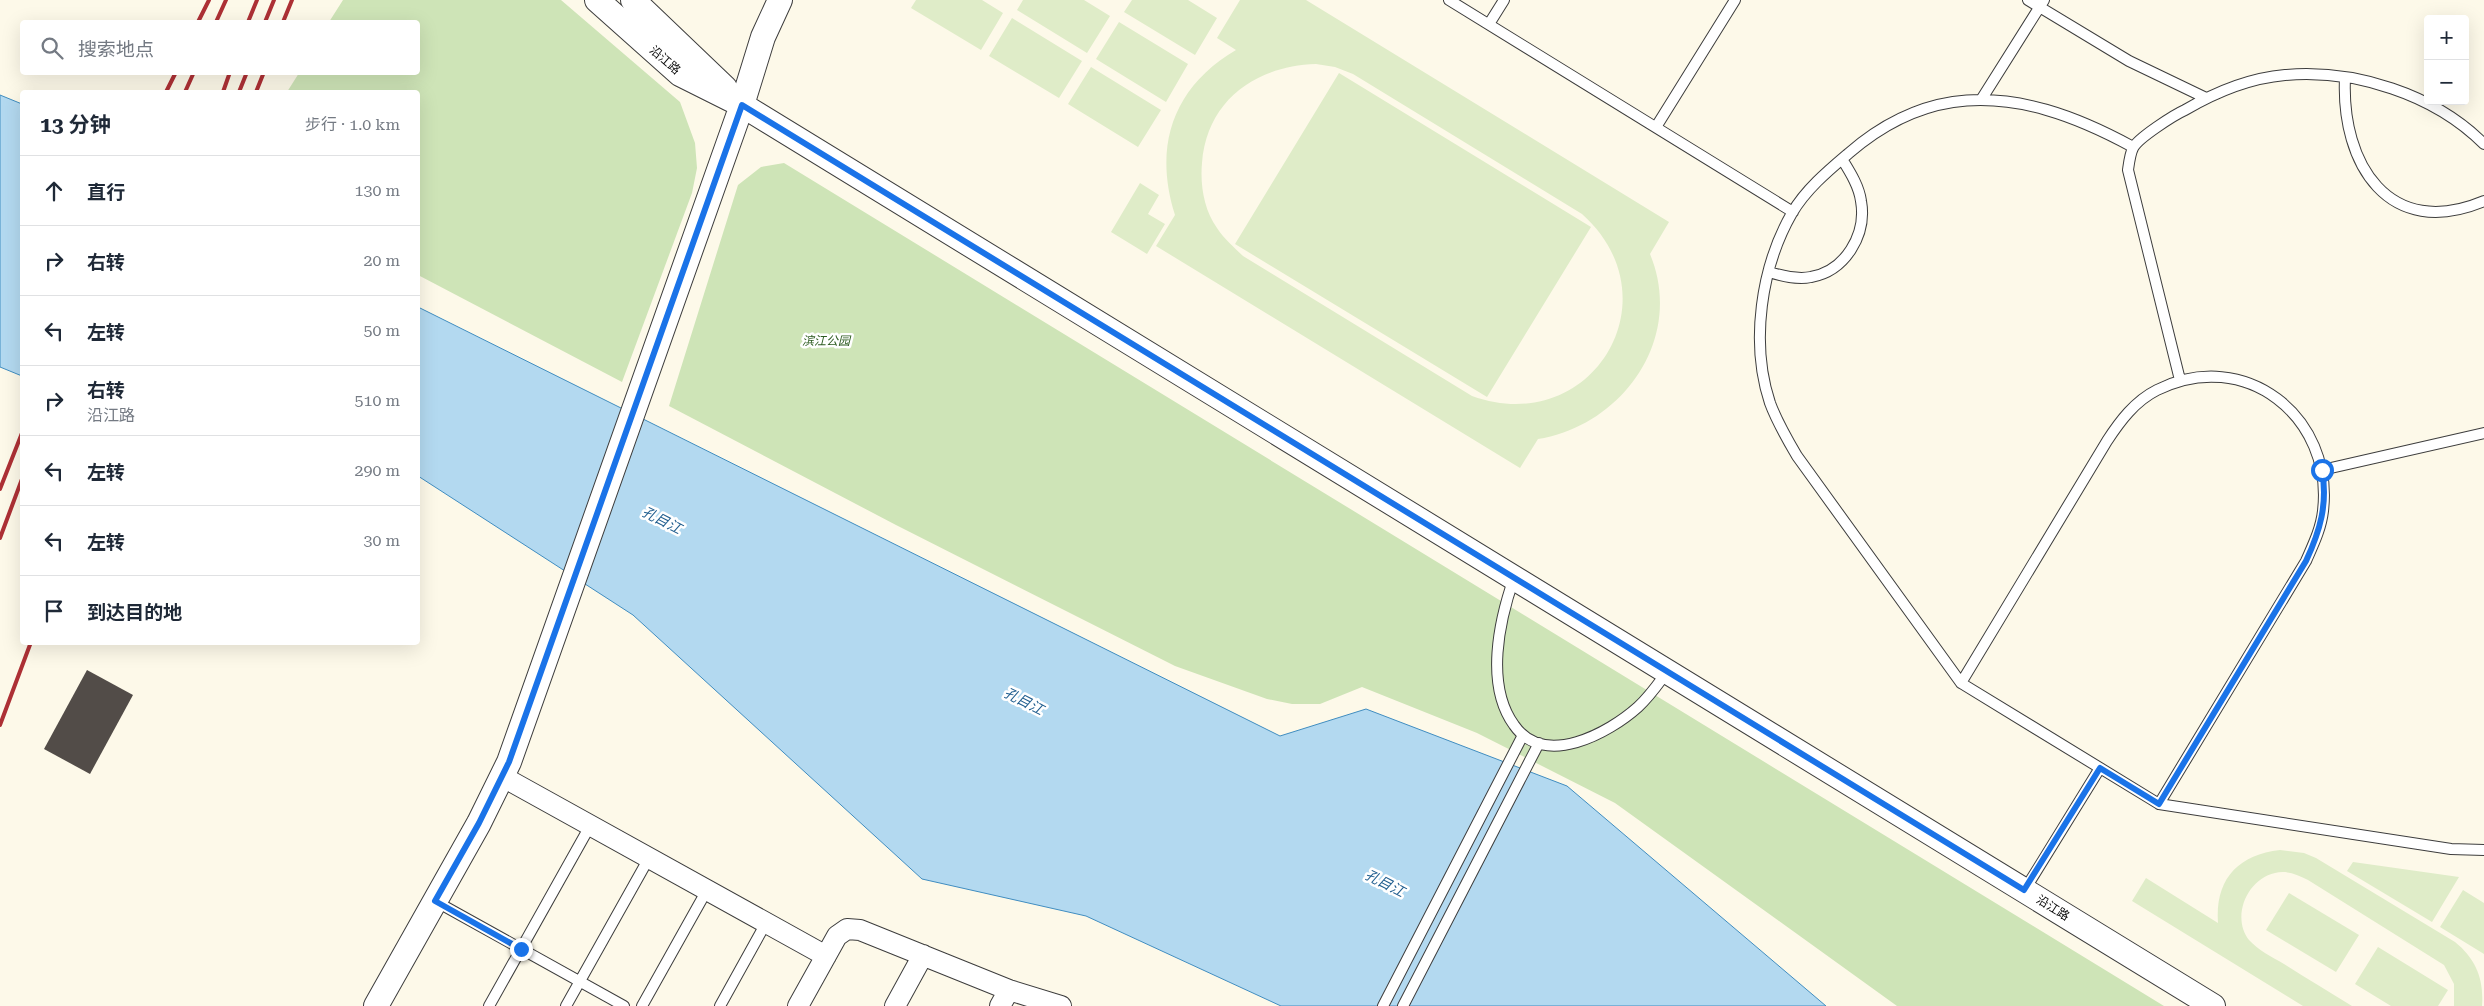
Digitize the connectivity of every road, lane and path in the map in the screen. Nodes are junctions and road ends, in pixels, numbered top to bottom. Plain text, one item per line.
1 (597, 0) edge
2 (633, 0) edge
3 (780, 0) edge
4 (1449, 0) edge
5 (1504, 0) edge
6 (1735, 0) edge
7 (2028, 0) edge
8 (2042, 3) edge
9 (1489, 24) junction
10 (2346, 78) junction
11 (2206, 98) junction
12 (1982, 100) junction
13 (742, 105) junction
14 (1656, 127) junction
15 (2484, 144) edge
16 (2133, 147) junction
17 (1842, 159) junction
18 (2484, 201) edge
19 (1793, 212) junction
20 (1769, 272) junction
21 (2180, 380) junction
22 (2484, 434) edge
23 (2322, 470) junction
24 (1514, 578) junction
25 (1667, 672) junction
26 (1960, 683) junction
27 (1523, 735) junction
28 (1539, 743) junction
29 (2100, 768) junction
30 (502, 777) junction
31 (2159, 804) junction
32 (590, 826) junction
33 (2484, 850) edge
34 (649, 858) junction
35 (707, 890) junction
36 (2024, 890) junction
37 (435, 901) junction
38 (766, 923) junction
39 (521, 949) junction
40 (923, 955) junction
41 (826, 956) junction
42 (580, 982) junction
43 (1004, 998) edge
44 (376, 1006) edge
45 (489, 1006) edge
46 (566, 1006) edge
47 (624, 1006) edge
48 (642, 1006) edge
49 (720, 1006) edge
50 (798, 1006) edge
51 (895, 1006) edge
52 (1061, 1006) edge
53 (1383, 1006) edge
54 (1402, 1006) edge
55 (2213, 1006) edge

1 - 13 street, 沿江路
2 - 13 street, 沿江路
3 - 13 street
4 - 9 lane
5 - 9 lane
6 - 14 lane
7 - 8 lane
8 - 11 lane
8 - 12 lane
9 - 14 lane
10 - 11 lane
10 - 15 lane
10 - 18 lane
11 - 16 lane
12 - 16 lane
12 - 17 lane
13 - 24 street, 沿江路
13 - 30 street
14 - 19 lane
16 - 21 lane
17 - 19 lane
17 - 20 lane
19 - 20 lane
20 - 26 lane
21 - 23 lane
21 - 26 lane
22 - 23 lane
23 - 31 lane
24 - 25 street, 沿江路
24 - 27 lane
25 - 28 lane
25 - 36 street, 沿江路
26 - 29 lane
27 - 28 lane
27 - 53 lane
28 - 54 lane
29 - 31 lane
29 - 36 lane
30 - 32 street
30 - 37 street
31 - 33 lane
32 - 34 street
32 - 39 lane
34 - 35 street
34 - 42 lane
35 - 38 street
35 - 48 lane
36 - 55 street, 沿江路
37 - 39 lane
37 - 44 street
38 - 41 street
38 - 49 lane
39 - 42 lane
39 - 45 lane
40 - 41 street
40 - 43 street
40 - 51 street
41 - 50 street
42 - 46 lane
42 - 47 lane
43 - 52 street

